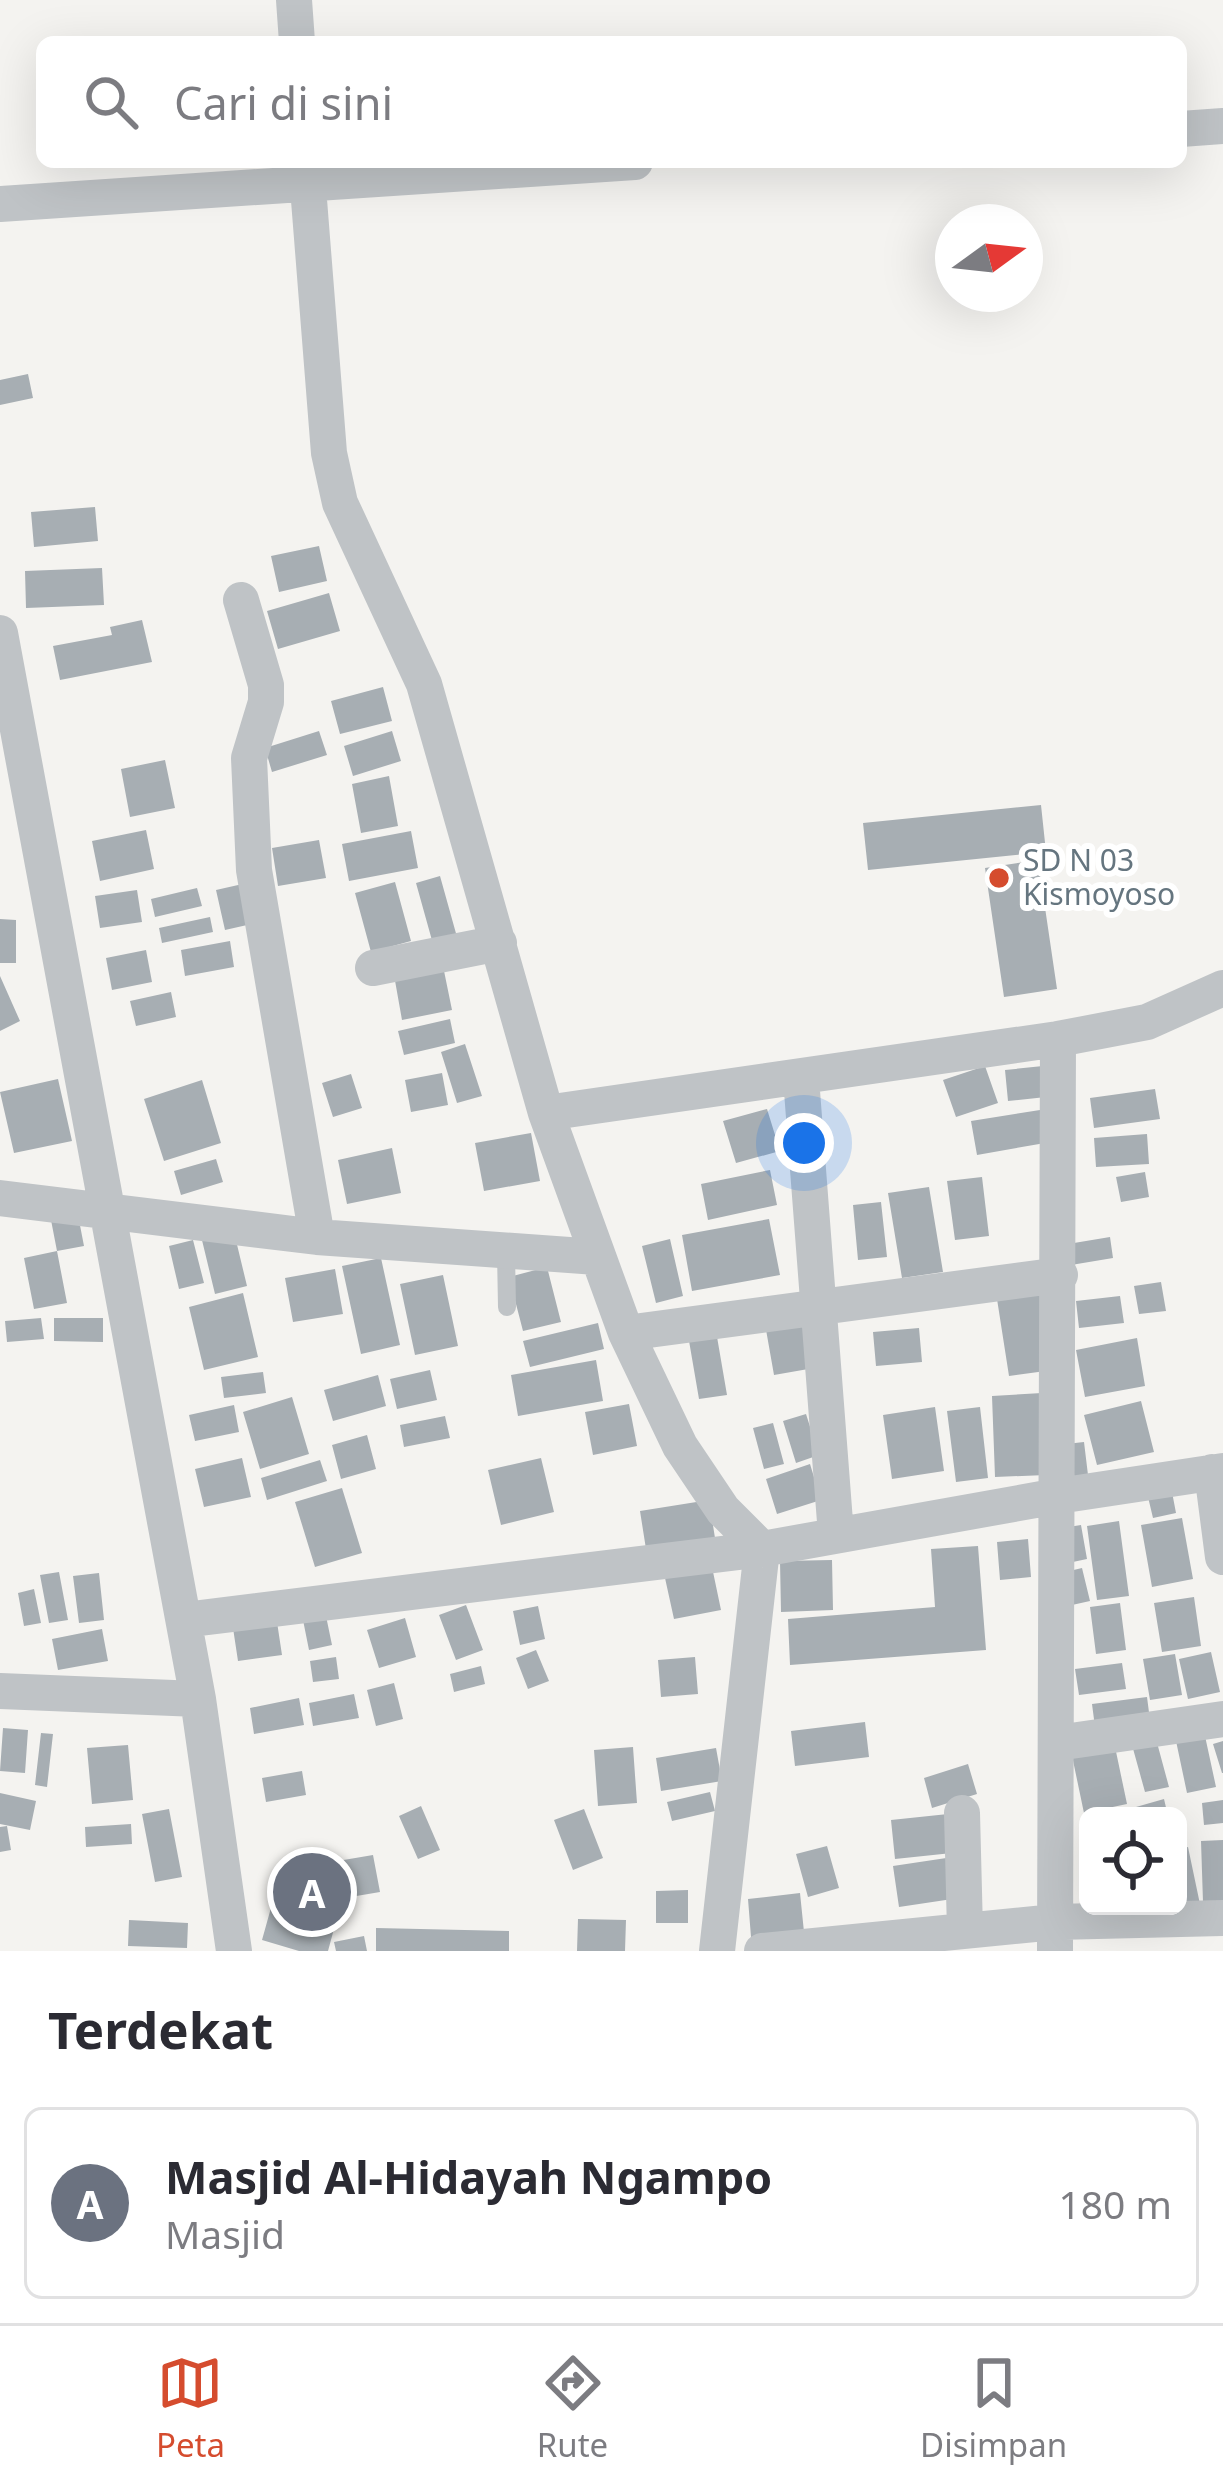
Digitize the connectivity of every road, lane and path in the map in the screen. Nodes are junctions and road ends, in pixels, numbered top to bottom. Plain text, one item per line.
1 (294, 0) edge
2 (297, 36) edge
3 (1223, 126) edge
4 (1187, 128) edge
5 (438, 168) edge
6 (307, 172) edge
7 (0, 204) edge
8 (241, 600) dead end
9 (0, 633) edge
10 (1, 642) edge
11 (499, 943) junction
12 (373, 968) dead end
13 (1223, 988) edge
14 (1058, 1040) junction
15 (801, 1078) junction
16 (546, 1113) junction
17 (0, 1198) edge
18 (110, 1211) junction
19 (317, 1237) junction
20 (506, 1253) junction
21 (597, 1257) junction
22 (1060, 1275) junction
23 (507, 1307) dead end
24 (820, 1310) junction
25 (626, 1333) junction
26 (1217, 1472) edge
27 (1058, 1496) junction
28 (836, 1535) junction
29 (762, 1549) junction
30 (1223, 1557) edge
31 (184, 1620) junction
32 (0, 1691) edge
33 (199, 1699) junction
34 (1223, 1719) edge
35 (1057, 1743) junction
36 (962, 1813) dead end
37 (1223, 1918) edge
38 (965, 1931) junction
39 (1055, 1937) edge
40 (234, 1951) edge
41 (717, 1951) edge
42 (762, 1951) edge

1 - 2 street
3 - 4 street
5 - 6 street
6 - 7 street
6 - 11 street
8 - 19 street
9 - 10 street
10 - 18 street
11 - 12 street
11 - 16 street
13 - 14 street
14 - 15 street
14 - 22 street
15 - 16 street
15 - 24 street
16 - 21 street
17 - 18 street
18 - 19 street
18 - 31 street
19 - 20 street
20 - 21 street
20 - 23 lane
21 - 25 street
22 - 24 street
22 - 27 street
24 - 25 street
24 - 28 street
25 - 29 street
26 - 27 street
26 - 30 street
27 - 28 street
27 - 35 street
28 - 29 street
29 - 31 street
29 - 41 street
31 - 33 street
32 - 33 street
33 - 40 street
34 - 35 street
35 - 39 street
36 - 38 street
37 - 39 street
38 - 39 street
38 - 42 street

